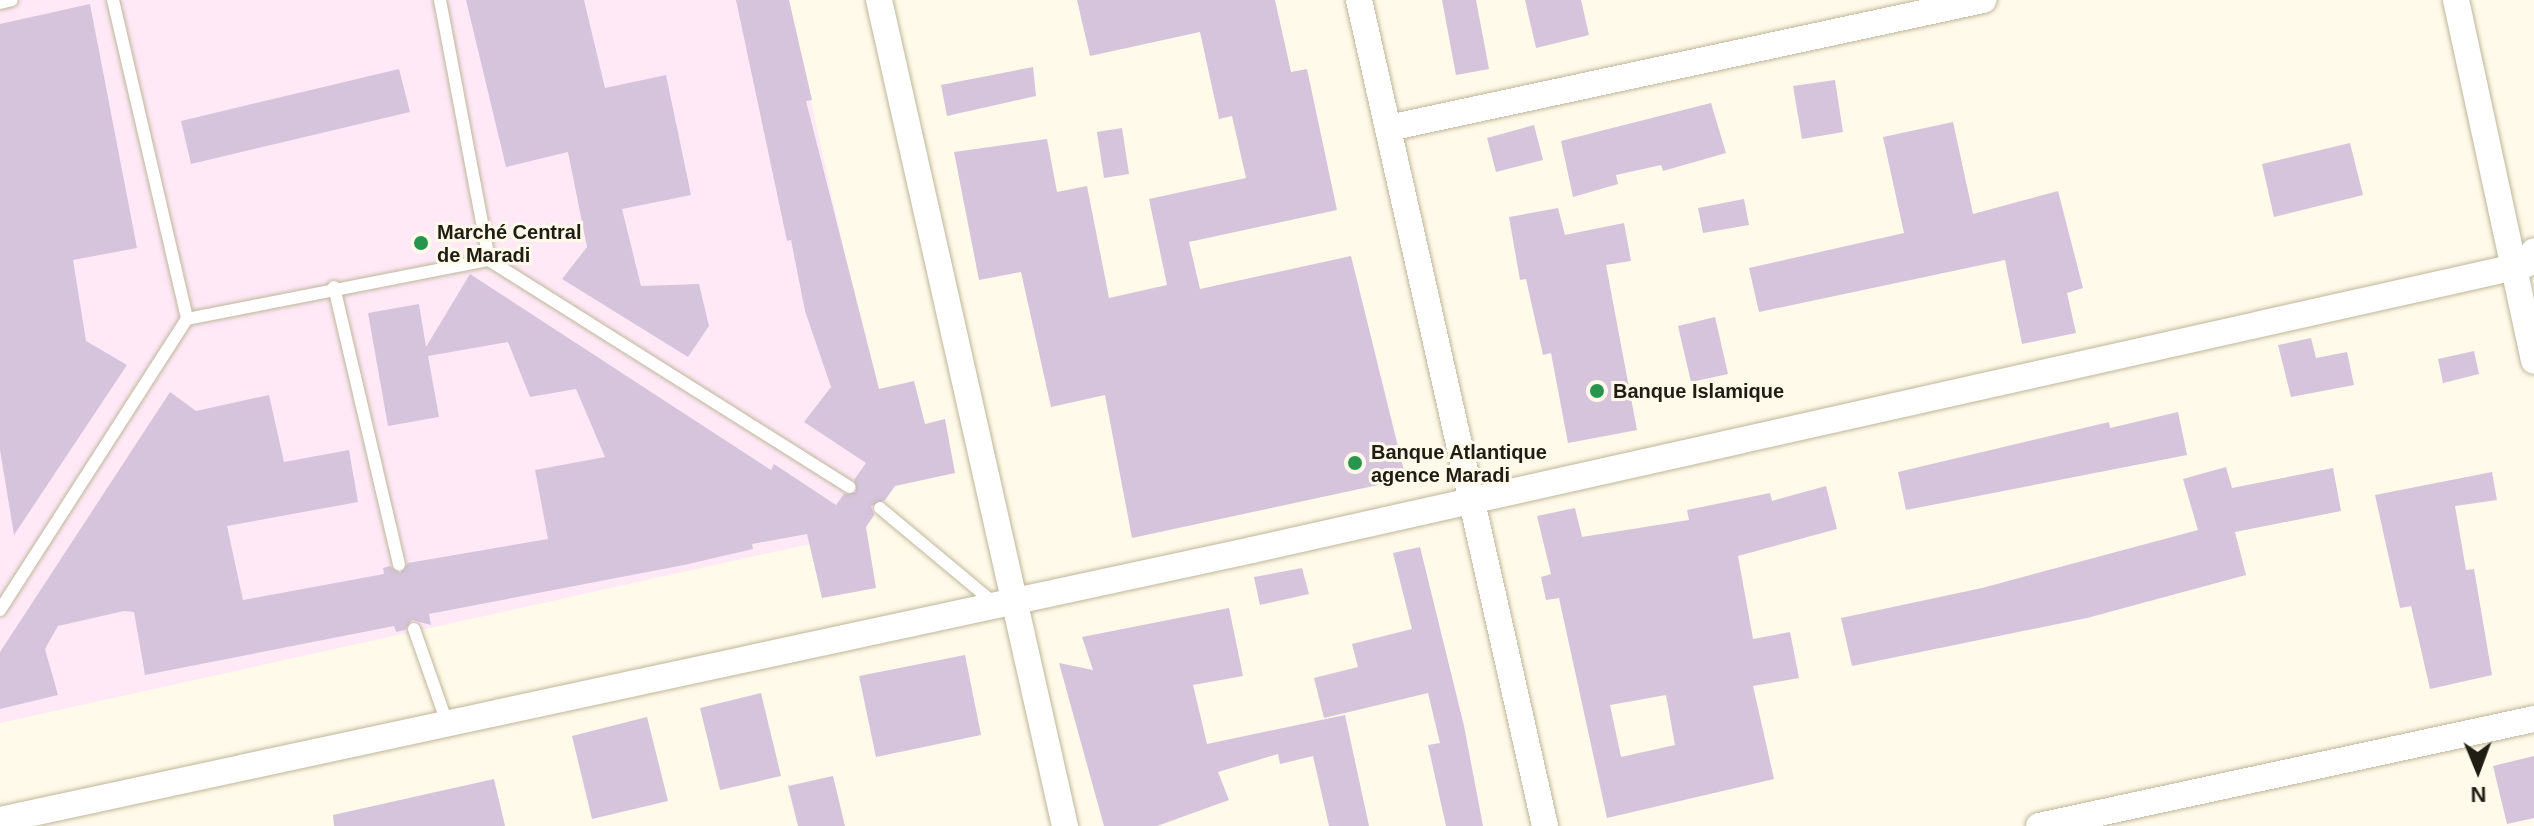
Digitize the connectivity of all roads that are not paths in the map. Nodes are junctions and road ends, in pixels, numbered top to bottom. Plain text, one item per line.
1 (12, 0) edge
2 (113, 0) edge
3 (440, 0) edge
4 (879, 0) edge
5 (1359, 0) edge
6 (1983, 0) edge
7 (2456, 0) edge
8 (0, 3) edge
9 (1389, 128) junction
10 (489, 260) junction
11 (2526, 263) edge
12 (334, 287) junction
13 (187, 319) junction
14 (2534, 361) edge
15 (849, 487) dead end
16 (1471, 500) junction
17 (880, 508) dead end
18 (399, 564) dead end
19 (1005, 602) junction
20 (0, 610) edge
21 (414, 629) dead end
22 (2534, 719) edge
23 (446, 720) junction
24 (2, 822) edge
25 (1065, 826) edge
26 (1545, 826) edge
27 (2039, 826) edge

1 - 8 lane
2 - 13 lane
3 - 10 lane
4 - 19 street
5 - 9 street
6 - 9 street
7 - 11 street
9 - 16 street
10 - 12 lane
10 - 15 lane
11 - 14 street
11 - 16 street
12 - 13 lane
12 - 18 lane
13 - 20 lane
16 - 19 street
16 - 26 street
17 - 19 lane
19 - 23 street
19 - 25 street
21 - 23 lane
22 - 27 street
23 - 24 street

